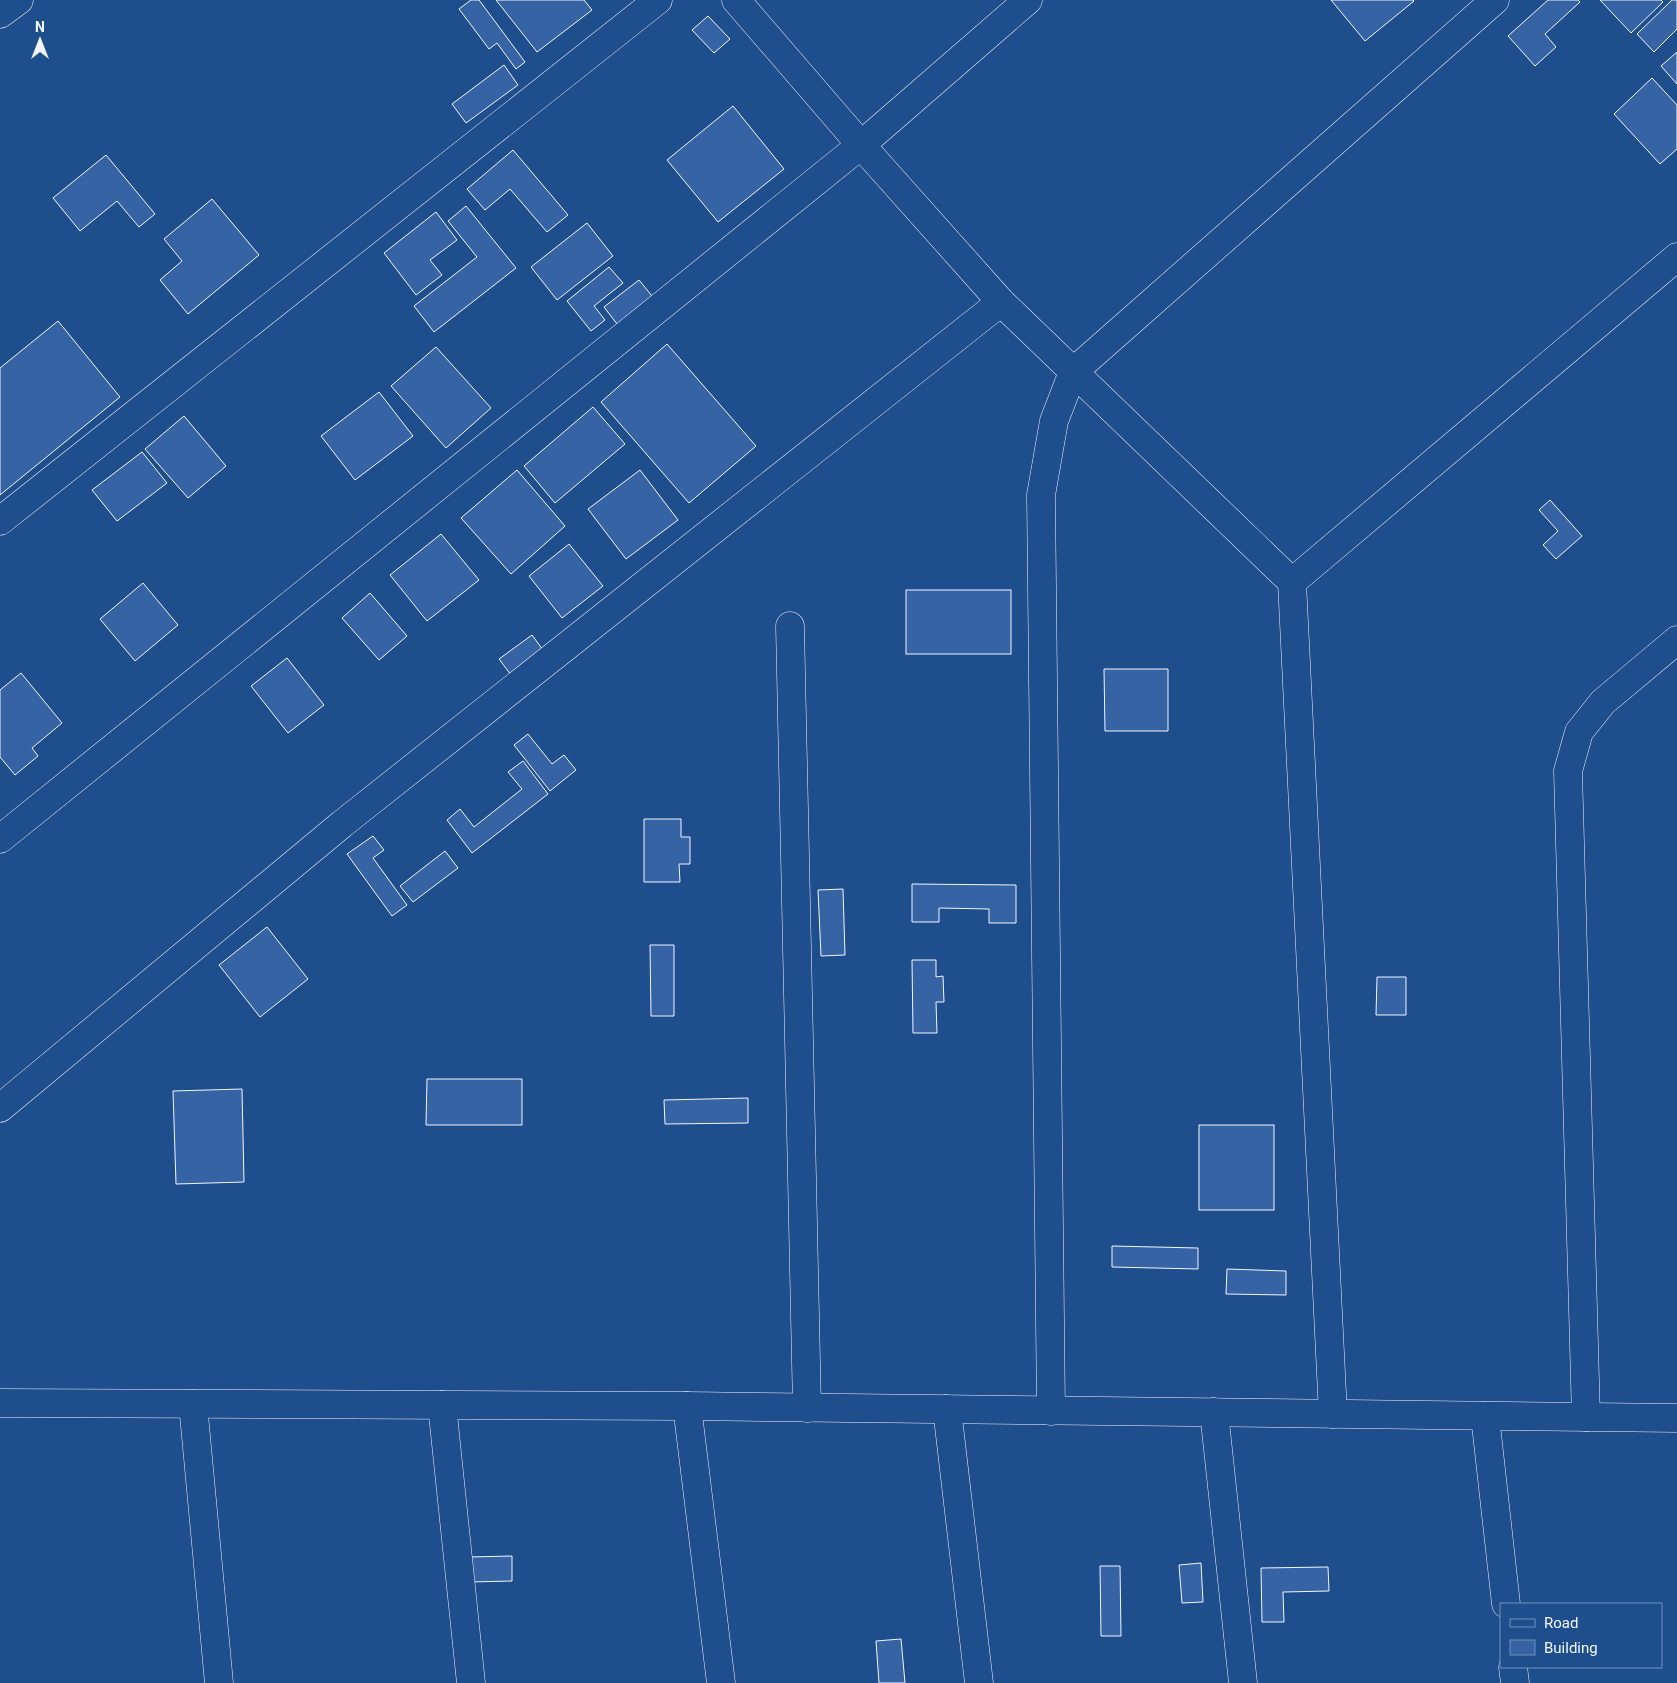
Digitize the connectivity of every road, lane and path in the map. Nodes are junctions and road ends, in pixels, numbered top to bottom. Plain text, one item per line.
1 (19, 0) edge
2 (658, 0) edge
3 (736, 0) edge
4 (1028, 0) edge
5 (1496, 0) edge
6 (0, 14) edge
7 (861, 145) junction
8 (1677, 256) edge
9 (1001, 302) junction
10 (1073, 372) junction
11 (0, 521) edge
12 (1292, 582) junction
13 (790, 626) dead end
14 (1677, 640) edge
15 (0, 839) edge
16 (0, 1108) edge
17 (0, 1403) edge
18 (193, 1404) junction
19 (442, 1405) junction
20 (687, 1406) junction
21 (807, 1408) junction
22 (947, 1410) junction
23 (1051, 1411) junction
24 (1214, 1412) junction
25 (1333, 1414) junction
26 (1485, 1416) junction
27 (1586, 1417) junction
28 (1677, 1418) edge
29 (1506, 1603) edge
30 (1513, 1668) edge
31 (219, 1683) edge
32 (471, 1683) edge
33 (721, 1683) edge
34 (979, 1683) edge
35 (1243, 1683) edge
36 (1514, 1683) edge

1 - 6 street
2 - 11 street
3 - 7 street
4 - 7 street
5 - 10 street
7 - 9 street
7 - 15 street
8 - 12 street
9 - 10 street
9 - 16 street
10 - 12 street
10 - 23 street
12 - 25 street
13 - 21 street
14 - 27 street
17 - 18 street
18 - 19 street
18 - 31 street
19 - 20 street
19 - 32 street
20 - 21 street
20 - 33 street
21 - 22 street
22 - 23 street
22 - 34 street
23 - 24 street
24 - 25 street
24 - 35 street
25 - 26 street
26 - 27 street
26 - 29 street
27 - 28 street
30 - 36 street

